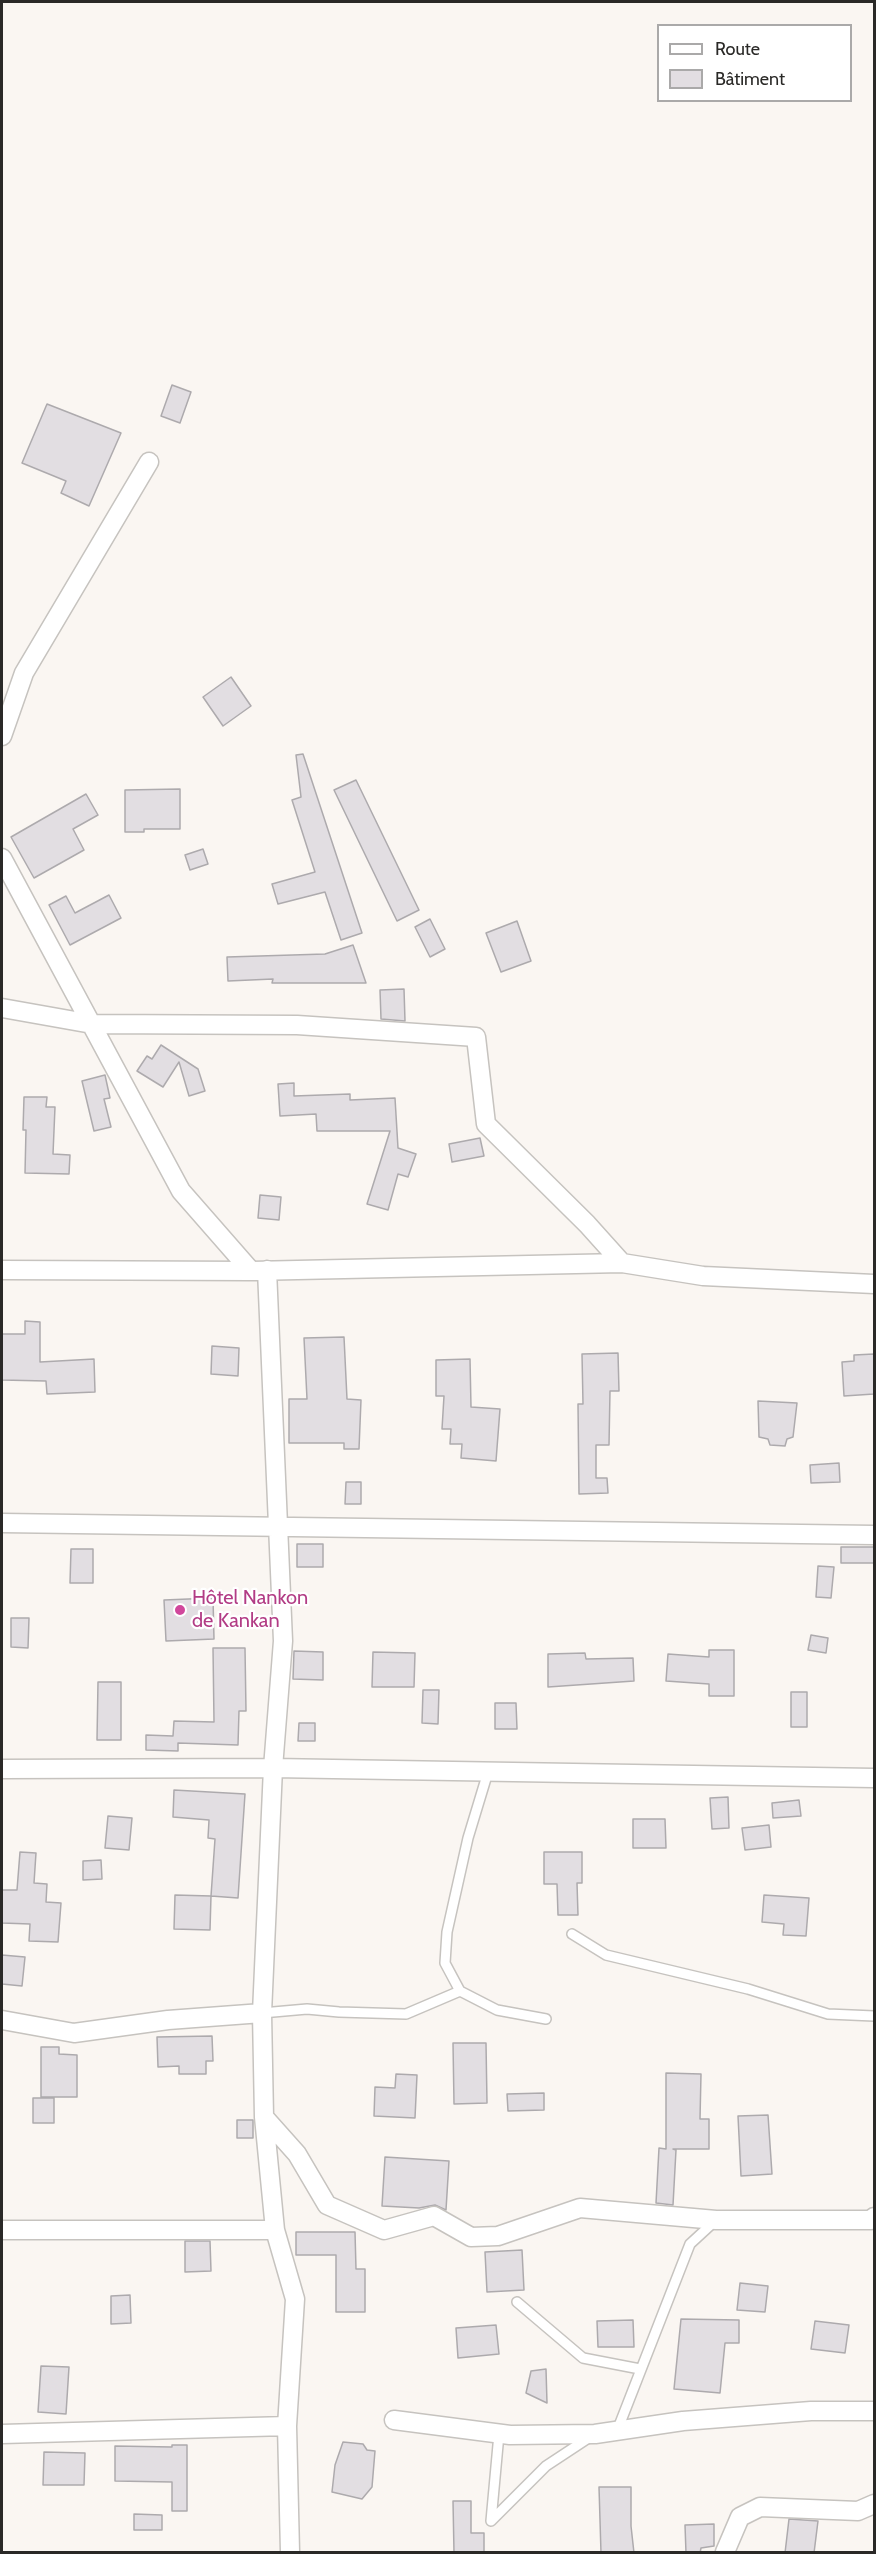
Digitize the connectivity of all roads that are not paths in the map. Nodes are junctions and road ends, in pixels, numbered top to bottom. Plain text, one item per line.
1 (149, 462) dead end
2 (2, 736) edge
3 (2, 858) edge
4 (2, 1008) edge
5 (92, 1024) junction
6 (622, 1263) junction
7 (2, 1270) edge
8 (259, 1270) junction
9 (874, 1284) edge
10 (2, 1523) edge
11 (278, 1525) junction
12 (874, 1535) edge
13 (2, 1768) edge
14 (273, 1768) junction
15 (488, 1772) junction
16 (874, 1778) edge
17 (572, 1934) dead end
18 (460, 1991) junction
19 (262, 2013) junction
20 (874, 2016) edge
21 (546, 2019) dead end
22 (2, 2020) edge
23 (264, 2117) junction
24 (874, 2217) edge
25 (716, 2220) junction
26 (2, 2230) edge
27 (275, 2230) junction
28 (517, 2302) dead end
29 (640, 2368) junction
30 (874, 2411) edge
31 (394, 2420) dead end
32 (287, 2426) junction
33 (617, 2431) junction
34 (2, 2434) edge
35 (499, 2434) junction
36 (595, 2434) junction
37 (874, 2504) edge
38 (290, 2553) edge
39 (725, 2553) edge

1 - 2 street
3 - 5 street
4 - 5 street
5 - 6 street
5 - 8 street
6 - 8 street
6 - 9 street
7 - 8 street
8 - 11 street
10 - 11 street
11 - 12 street
11 - 14 street
13 - 14 street
14 - 15 street
14 - 19 street
15 - 16 street
15 - 18 lane
17 - 20 lane
18 - 19 lane
18 - 21 lane
19 - 22 street
19 - 23 street
23 - 25 street
23 - 27 street
24 - 25 street
25 - 29 lane
26 - 27 street
27 - 32 street
28 - 29 lane
29 - 33 lane
30 - 33 street
31 - 35 street
32 - 34 street
32 - 38 street
33 - 36 street
35 - 36 street
35 - 36 lane
37 - 39 street

